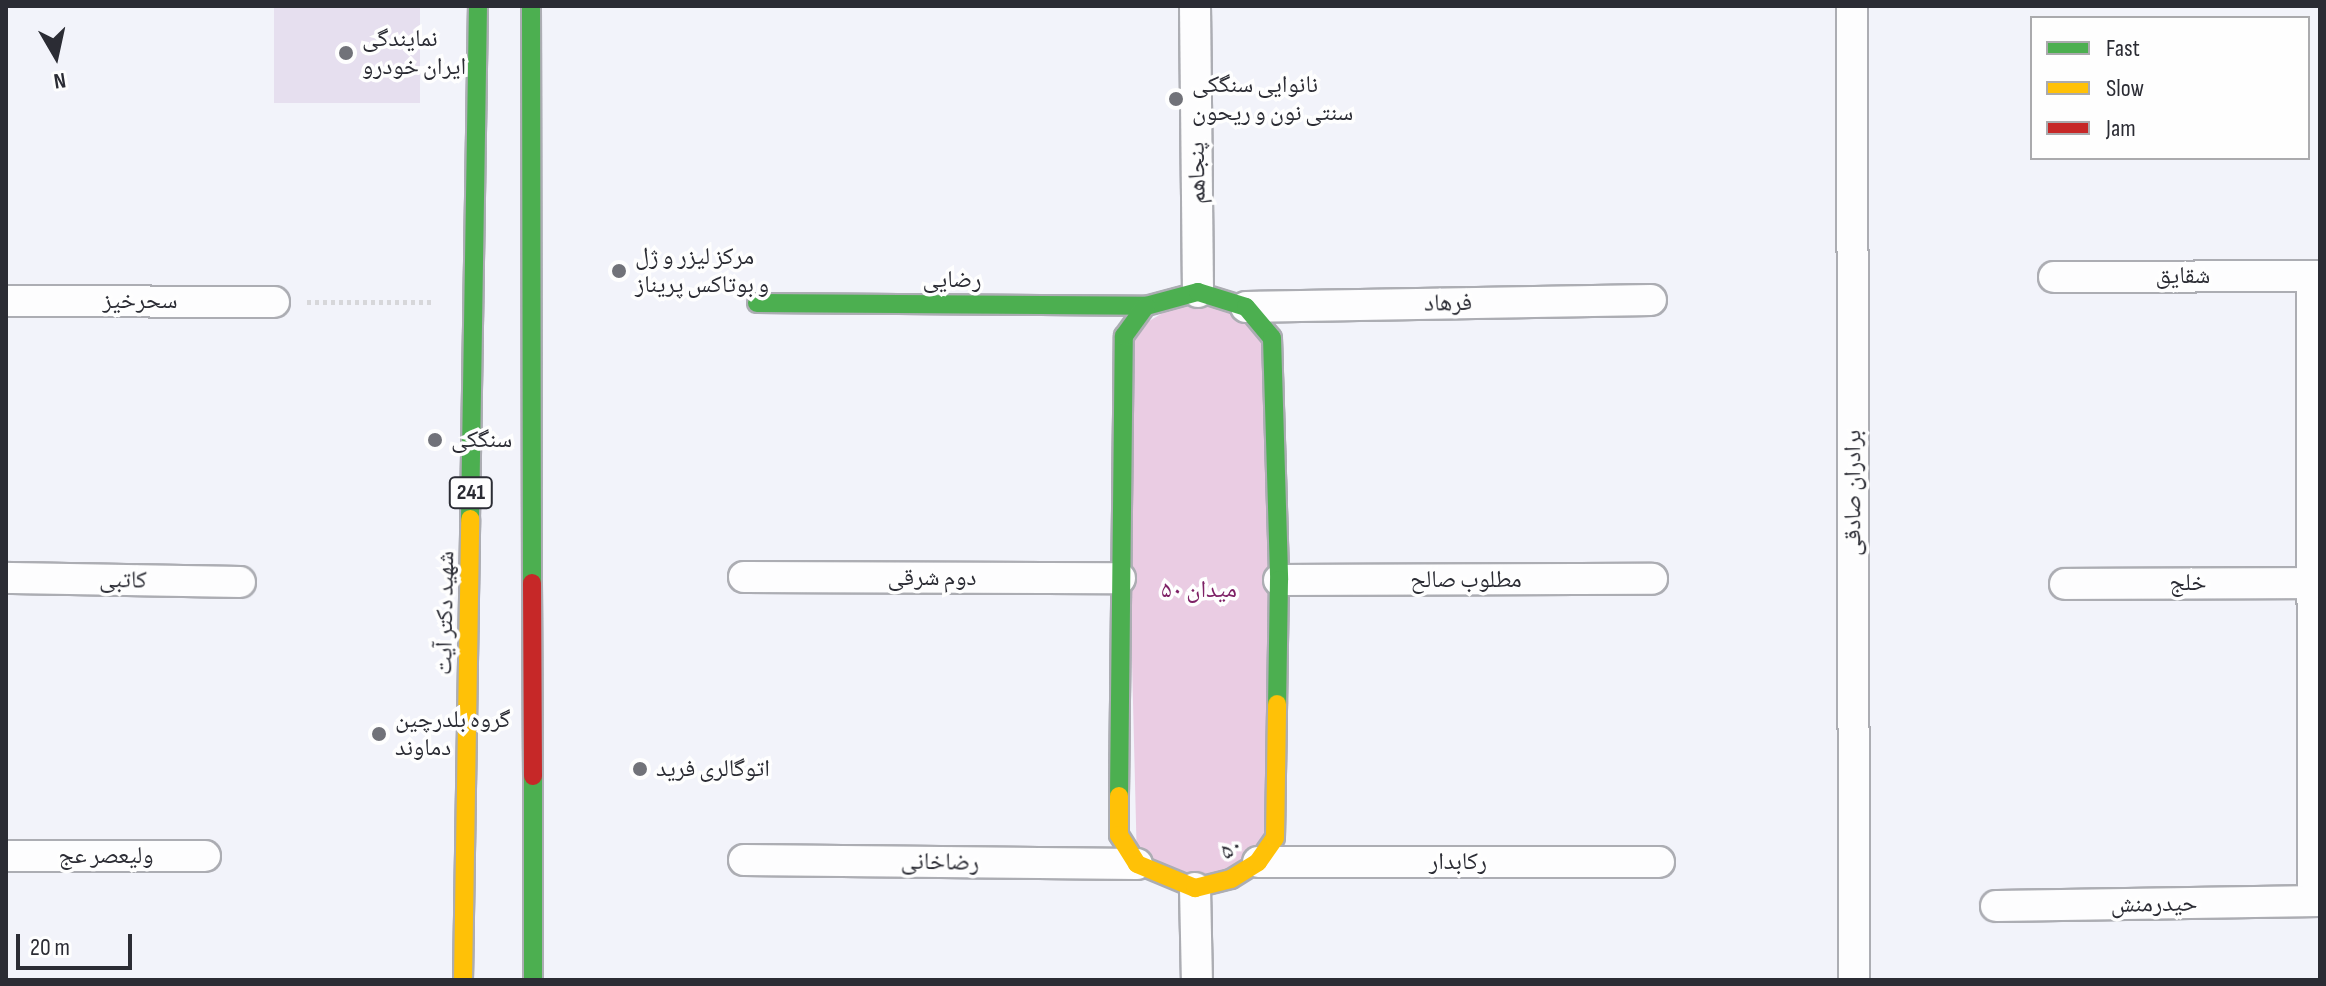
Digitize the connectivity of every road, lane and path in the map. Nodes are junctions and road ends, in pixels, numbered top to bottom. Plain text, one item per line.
1 (478, 6) edge
2 (531, 6) edge
3 (1195, 6) edge
4 (1852, 6) edge
5 (2316, 276) edge
6 (2054, 277) dead end
7 (1198, 292) junction
8 (1651, 300) dead end
9 (6, 301) edge
10 (474, 301) junction
11 (274, 302) joint
12 (757, 303) dead end
13 (1146, 306) junction
14 (1246, 307) junction
15 (744, 577) dead end
16 (6, 578) edge
17 (1120, 578) junction
18 (1652, 579) dead end
19 (1279, 580) junction
20 (240, 582) dead end
21 (2312, 583) junction
22 (2065, 584) dead end
23 (6, 856) edge
24 (205, 856) dead end
25 (744, 860) dead end
26 (1258, 862) junction
27 (1659, 862) dead end
28 (1137, 864) junction
29 (1195, 888) junction
30 (2316, 901) edge
31 (1996, 906) dead end
32 (463, 980) edge
33 (533, 980) edge
34 (1197, 980) edge
35 (1854, 980) edge

1 - 10 main road, شهید دکتر آیت / 241
2 - 33 main road
3 - 7 street, پنجاهم
4 - 35 street, برادران صادقی
5 - 6 street, شقایق
5 - 21 street
7 - 13 main road
7 - 14 main road
8 - 14 street, فرهاد
9 - 11 street, سحرخیز
10 - 11 path
10 - 32 main road, شهید دکتر آیت / 241
12 - 13 main road, رضایی
13 - 17 main road
14 - 19 main road, ۵۰
15 - 17 street, دوم شرقی
16 - 20 street, کاتبی
17 - 28 main road
18 - 19 street, مطلوب صالح
19 - 26 main road, ۵۰
21 - 22 street, خلج
21 - 30 street
23 - 24 street, ولیعصر عج
25 - 28 street, رضاخانی
26 - 27 street, رکابدار
26 - 29 main road, ۵۰
28 - 29 main road
29 - 34 street
30 - 31 street, حیدرمنش

